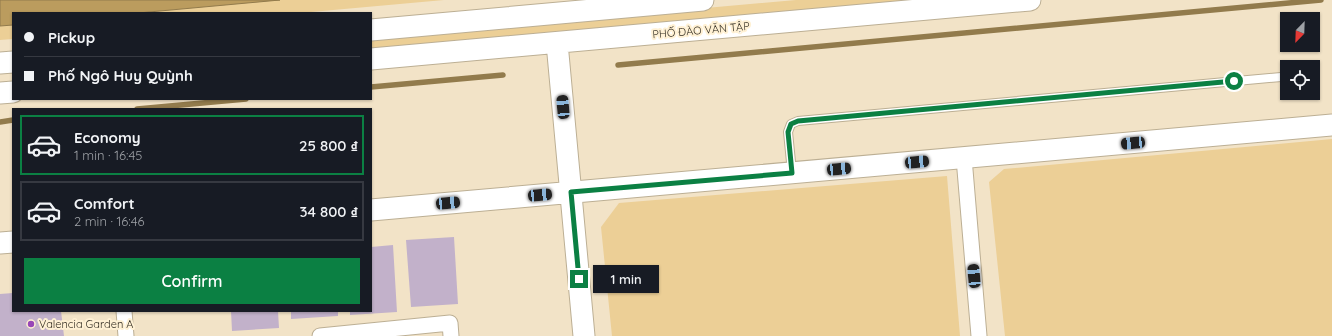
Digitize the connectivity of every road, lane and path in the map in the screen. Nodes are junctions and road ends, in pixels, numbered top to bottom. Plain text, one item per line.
1 (703, 0) edge
2 (1030, 0) edge
3 (372, 30) edge
4 (557, 43) junction
5 (372, 60) edge
6 (12, 62) edge
7 (0, 63) edge
8 (1280, 77) edge
9 (12, 92) edge
10 (0, 93) edge
11 (1332, 125) edge
12 (964, 158) junction
13 (792, 173) junction
14 (571, 192) junction
15 (372, 210) edge
16 (12, 242) edge
17 (0, 243) edge
18 (124, 312) edge
19 (126, 336) edge
20 (320, 336) edge
21 (452, 336) edge
22 (584, 336) edge
23 (979, 336) edge

1 - 3 street
2 - 4 street, PHỐ ĐÀO VĂN TẬP
4 - 5 street, PHỐ ĐÀO VĂN TẬP
4 - 14 street
6 - 7 street
8 - 13 lane
9 - 10 street
11 - 12 street
12 - 13 street
12 - 23 street
13 - 14 street
14 - 15 street
14 - 22 street
16 - 17 street
18 - 19 street
20 - 21 street

